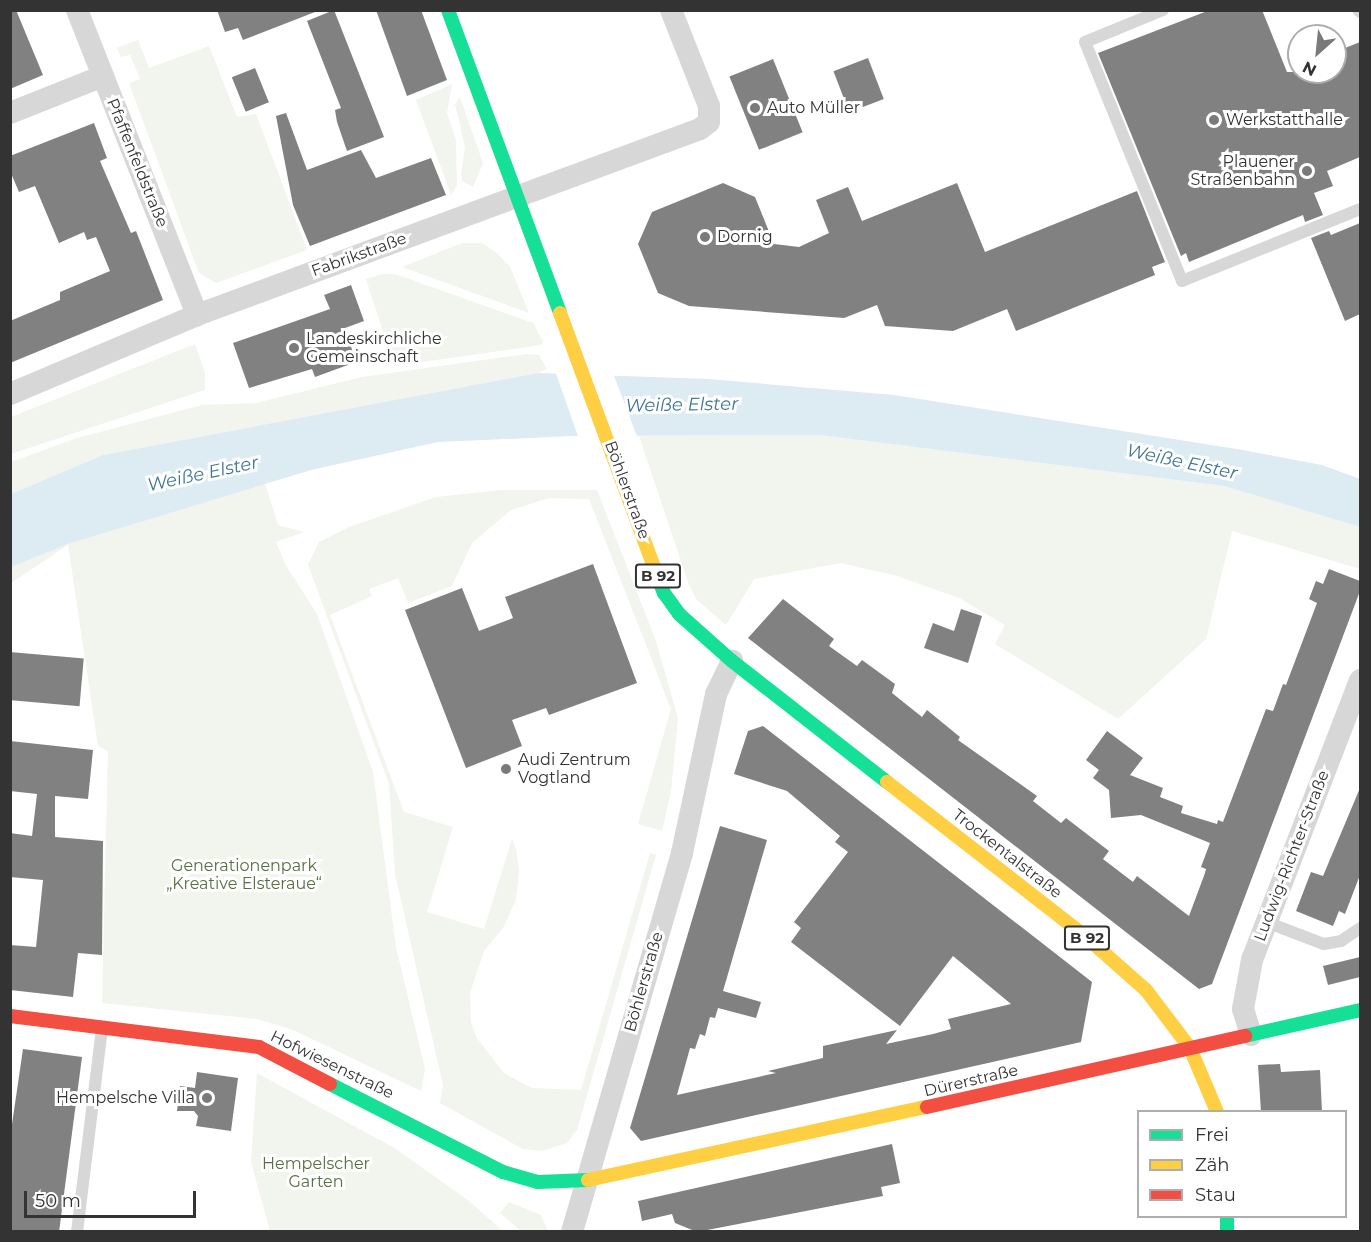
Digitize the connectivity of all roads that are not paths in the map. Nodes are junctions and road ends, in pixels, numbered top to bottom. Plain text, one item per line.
1 (77, 10) edge
2 (448, 10) edge
3 (671, 10) edge
4 (1163, 10) edge
5 (102, 76) junction
6 (10, 113) edge
7 (519, 198) junction
8 (1360, 209) edge
9 (197, 315) junction
10 (10, 394) edge
11 (732, 661) junction
12 (1360, 680) edge
13 (1266, 922) junction
14 (1360, 928) edge
15 (1360, 1010) edge
16 (10, 1016) edge
17 (102, 1029) junction
18 (1251, 1035) junction
19 (1190, 1048) junction
20 (1216, 1110) edge
21 (588, 1180) junction
22 (77, 1232) edge
23 (572, 1232) edge

1 - 5 street, Pfaffenfeldstraße
2 - 7 main road, Böhlerstraße / B 92
3 - 7 street, Fabrikstraße
4 - 8 lane
5 - 6 street
5 - 9 street, Pfaffenfeldstraße
7 - 9 street, Fabrikstraße
7 - 11 main road, Böhlerstraße / B 92
9 - 10 street, Fabrikstraße
11 - 19 main road, Trockentalstraße / B 92
11 - 21 street, Böhlerstraße
12 - 13 street, Ludwig-Richter-Straße
13 - 14 lane
13 - 18 street, Ludwig-Richter-Straße
15 - 18 main road, Dürerstraße
16 - 17 main road, Hofwiesenstraße
17 - 21 main road, Hofwiesenstraße
17 - 22 lane
18 - 19 main road, Dürerstraße
19 - 20 main road, Trockentalstraße / B 92
19 - 21 main road, Dürerstraße
21 - 23 street, Böhlerstraße

